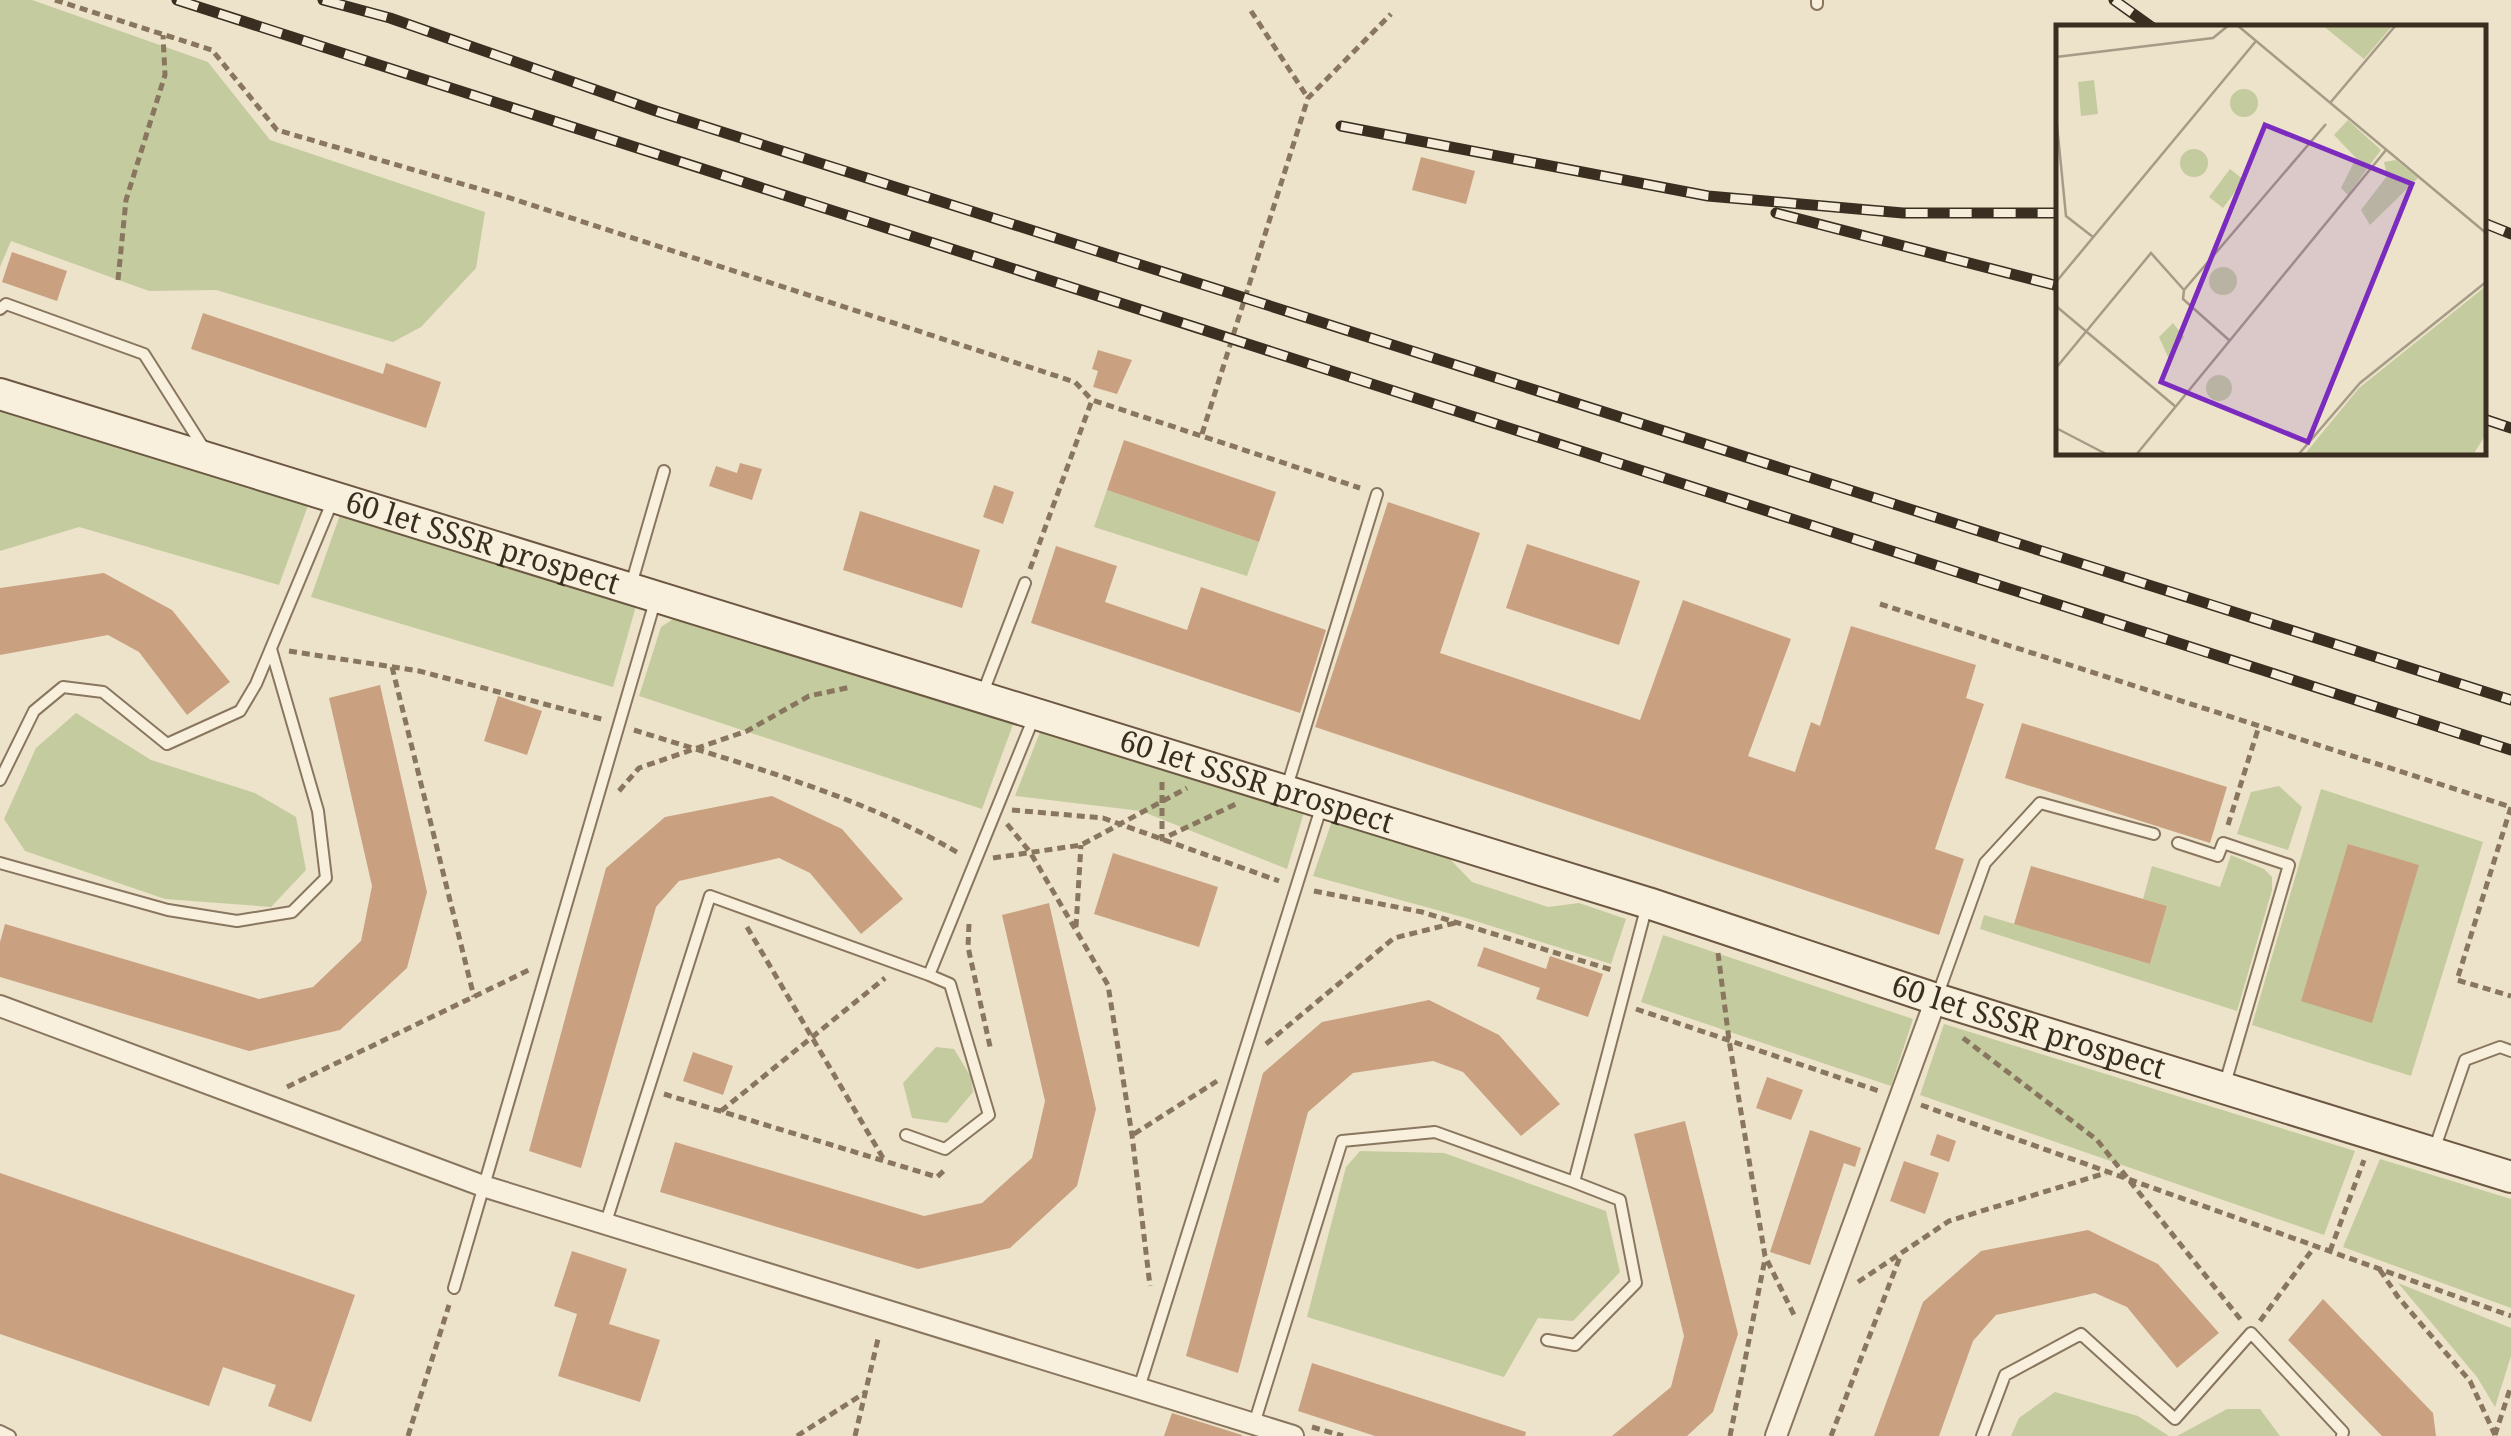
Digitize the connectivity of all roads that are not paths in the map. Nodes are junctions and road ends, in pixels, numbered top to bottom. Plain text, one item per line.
1 (0, 309) edge
2 (0, 394) edge
3 (209, 457) junction
4 (664, 471) dead end
5 (1377, 494) road end
6 (334, 496) junction
7 (1025, 583) dead end
8 (643, 593) junction
9 (271, 649) junction
10 (981, 696) junction
11 (1035, 713) junction
12 (0, 780) edge
13 (1286, 791) junction
14 (1323, 803) junction
15 (2154, 834) dead end
16 (2178, 843) dead end
17 (0, 863) edge
18 (1648, 903) junction
19 (929, 975) junction
20 (1936, 999) junction
21 (0, 1006) edge
22 (2511, 1051) edge
23 (2224, 1088) junction
24 (906, 1135) dead end
25 (2433, 1152) junction
26 (2511, 1176) edge
27 (1574, 1182) junction
28 (484, 1186) junction
29 (606, 1222) junction
30 (454, 1288) road end
31 (1546, 1340) dead end
32 (1139, 1389) junction
33 (1254, 1424) junction
34 (0, 1432) edge
35 (10, 1436) edge
36 (1293, 1436) edge
37 (1776, 1436) edge
38 (1982, 1436) edge
39 (2342, 1436) edge

1 - 3 lane
2 - 3 street, 60 let SSSR prospect
3 - 6 street, 60 let SSSR prospect
4 - 8 lane
5 - 13 lane
6 - 8 street, 60 let SSSR prospect
6 - 9 lane
7 - 10 lane
8 - 10 street, 60 let SSSR prospect
8 - 28 lane
9 - 12 lane
9 - 17 lane
10 - 11 street, 60 let SSSR prospect
11 - 13 street, 60 let SSSR prospect
11 - 19 lane
13 - 14 street, 60 let SSSR prospect
14 - 18 street, 60 let SSSR prospect
14 - 32 lane
15 - 20 lane
16 - 23 lane
18 - 20 street, 60 let SSSR prospect
18 - 27 lane
19 - 24 lane
19 - 29 lane
20 - 23 street, 60 let SSSR prospect
20 - 37 street
21 - 28 street
22 - 25 lane
23 - 25 street, 60 let SSSR prospect
25 - 26 street, 60 let SSSR prospect
27 - 31 lane
27 - 33 lane
28 - 29 street
28 - 30 lane
29 - 32 street
32 - 33 street
33 - 36 street
34 - 35 lane
38 - 39 lane

